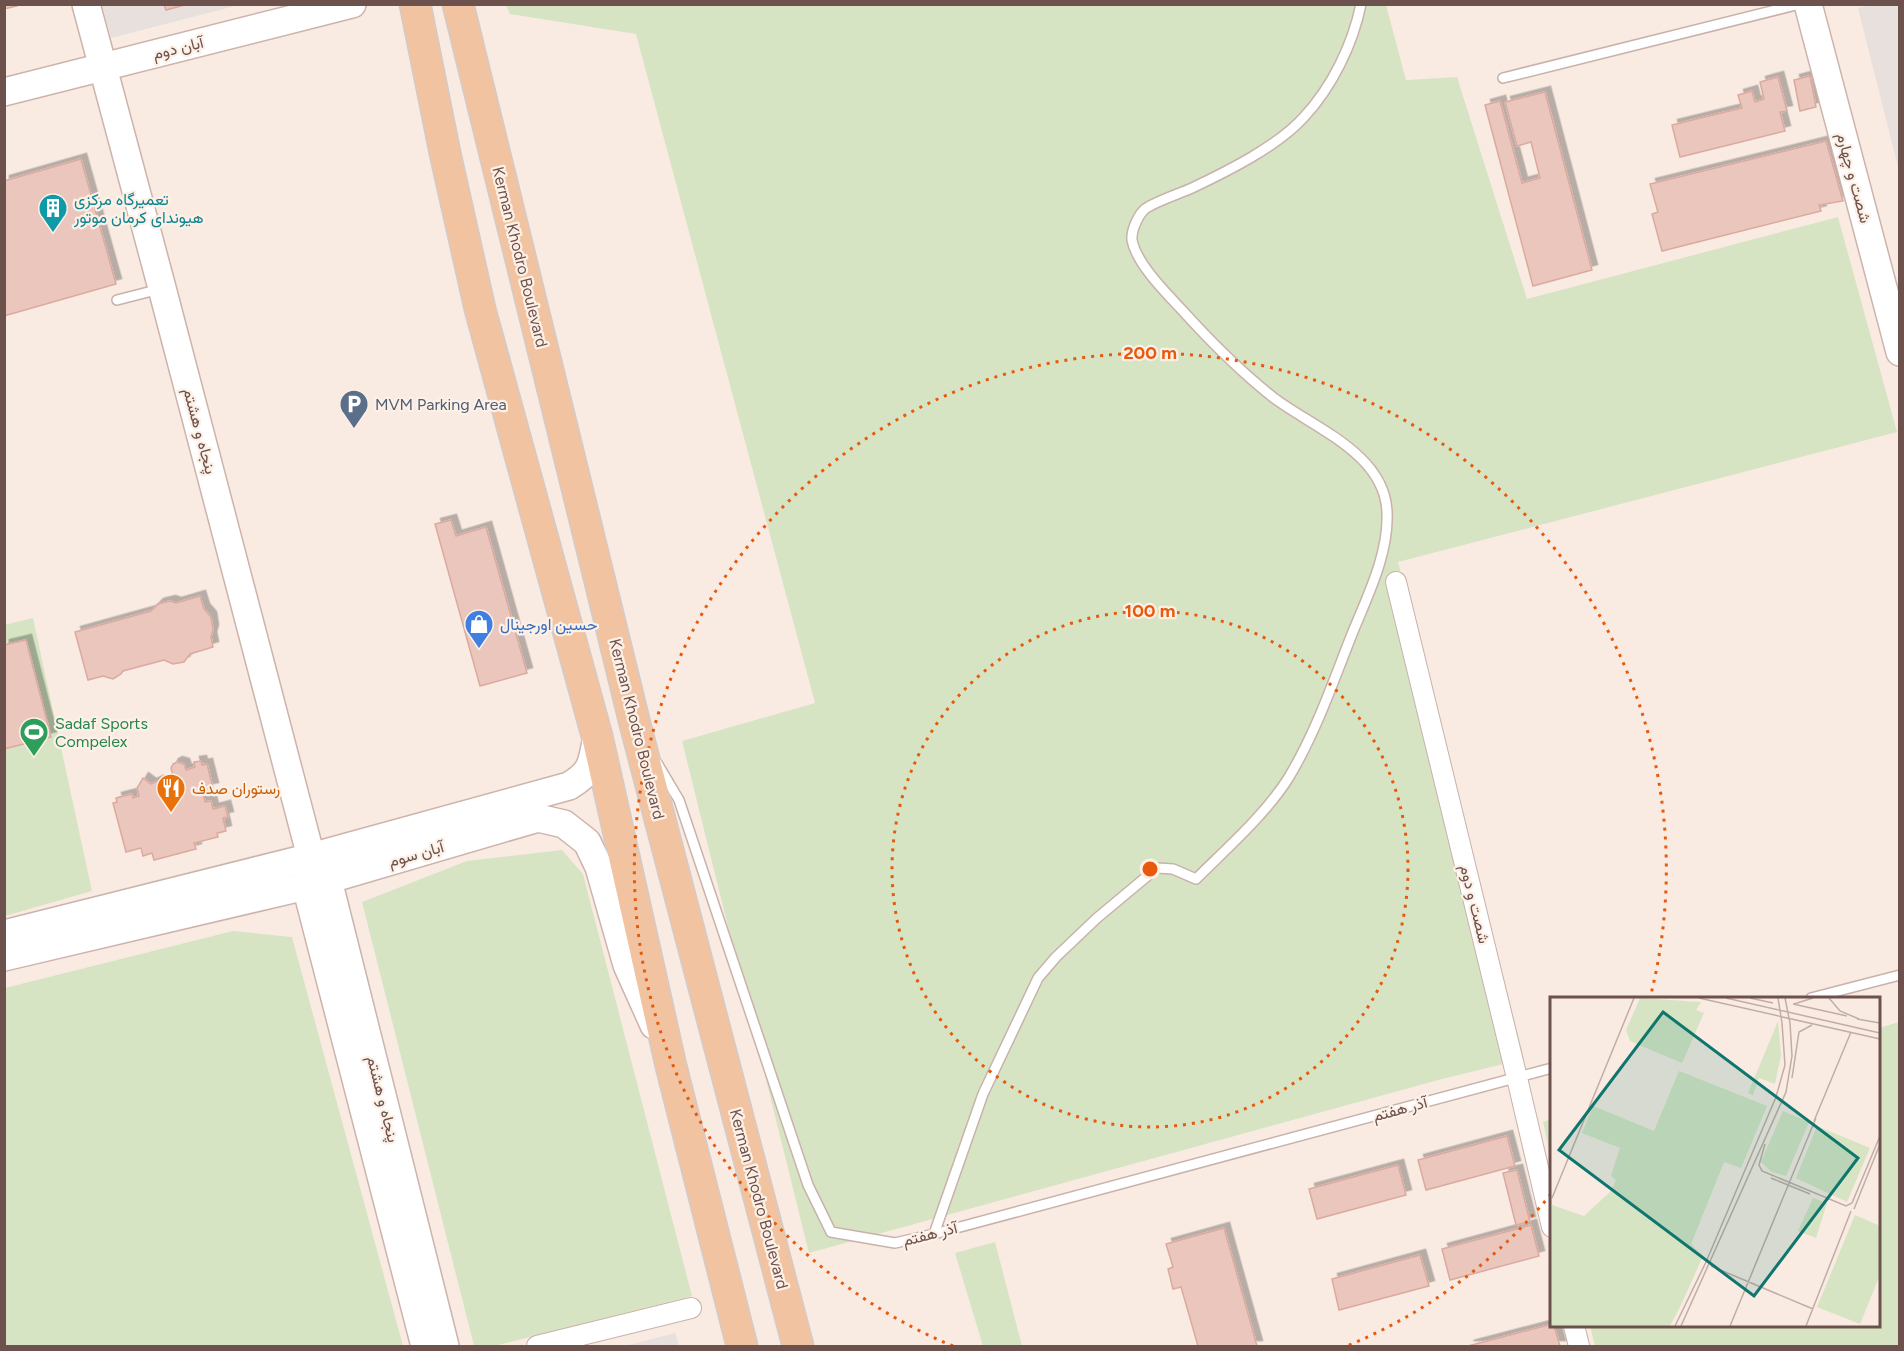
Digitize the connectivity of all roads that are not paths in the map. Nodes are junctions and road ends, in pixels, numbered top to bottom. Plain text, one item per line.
1 (86, 4) edge
2 (352, 4) edge
3 (415, 4) edge
4 (458, 4) edge
5 (1361, 4) edge
6 (1800, 4) edge
7 (1808, 4) edge
8 (102, 68) junction
9 (1503, 78) dead end
10 (4, 92) edge
11 (162, 288) junction
12 (117, 300) dead end
13 (1899, 352) edge
14 (1396, 582) dead end
15 (636, 728) junction
16 (597, 736) junction
17 (311, 857) junction
18 (317, 883) junction
19 (4, 934) edge
20 (4, 957) edge
21 (1899, 975) edge
22 (1817, 997) edge
23 (671, 1066) junction
24 (1550, 1068) edge
25 (1517, 1078) junction
26 (1550, 1223) edge
27 (934, 1234) junction
28 (691, 1308) dead end
29 (1574, 1327) edge
30 (425, 1347) edge
31 (446, 1347) edge
32 (537, 1347) edge
33 (742, 1347) edge
34 (798, 1347) edge
35 (1579, 1347) edge

1 - 8 street, پنجاه و هشتم
2 - 8 street, آبان دوم
3 - 16 main road
4 - 15 main road, Kerman Khodro Boulevard
5 - 27 lane
6 - 9 lane
7 - 13 street, شصت و چهارم
8 - 10 street, آبان دوم
8 - 11 street, پنجاه و هشتم
11 - 12 lane
11 - 17 street, پنجاه و هشتم
14 - 25 street, شصت و دوم
15 - 27 lane, آذر هفتم
15 - 34 main road, Kerman Khodro Boulevard
16 - 17 street, آبان سوم
16 - 23 main road
17 - 18 street, پنجاه و هشتم
17 - 19 street, آبان سوم
18 - 20 street, آبان سوم
18 - 23 street, آبان سوم
18 - 30 street, پنجاه و هشتم
18 - 31 street, پنجاه و هشتم
21 - 22 lane
23 - 33 main road
24 - 25 lane, آذر هفتم
25 - 26 street, شصت و دوم
25 - 27 lane, آذر هفتم
28 - 32 street
29 - 35 street

